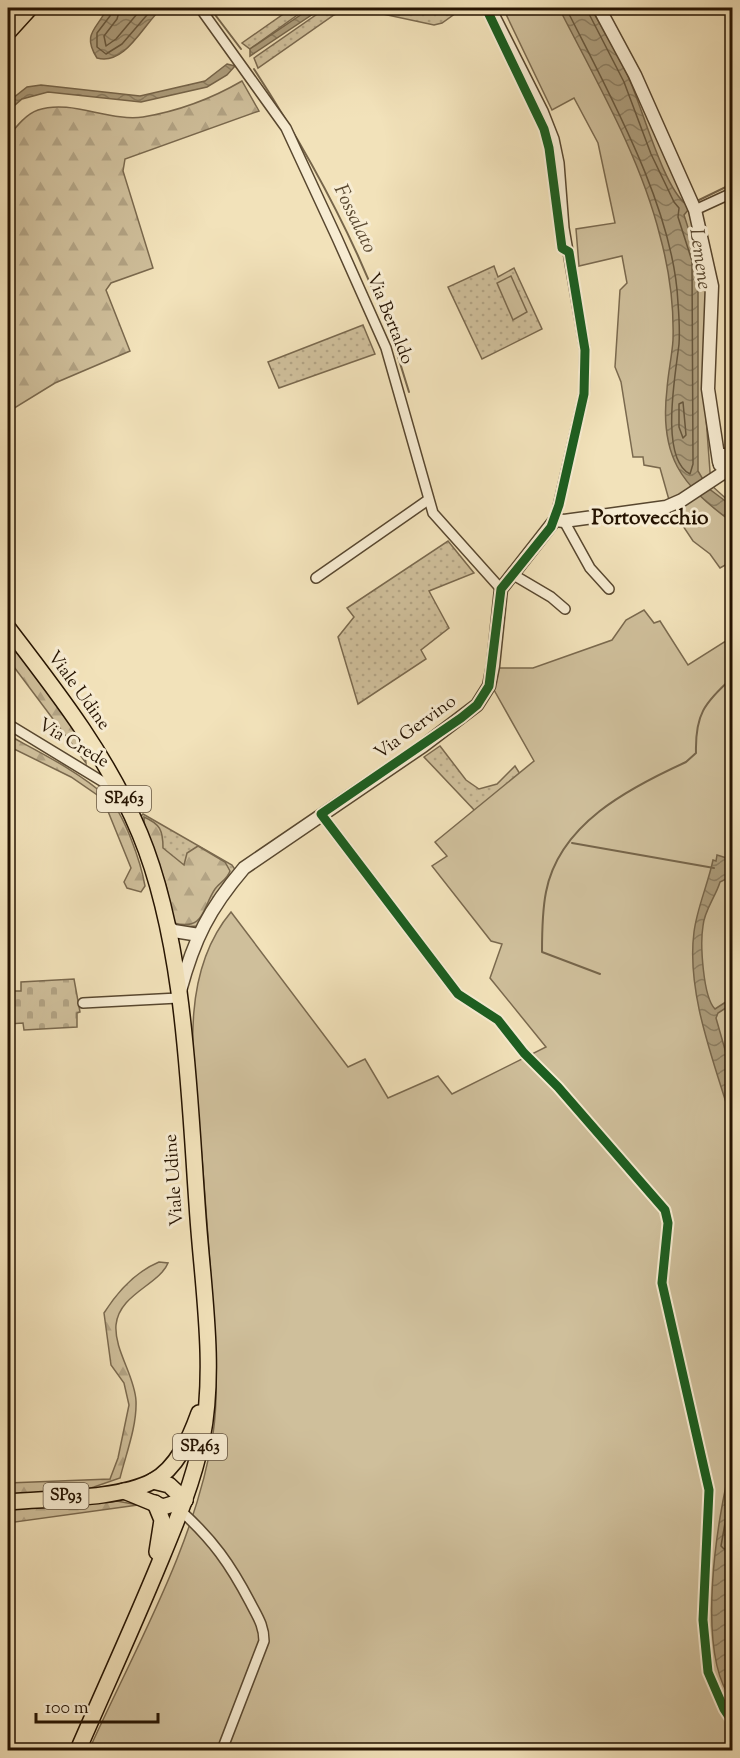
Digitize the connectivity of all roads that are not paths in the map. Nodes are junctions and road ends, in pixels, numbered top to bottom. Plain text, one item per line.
1 (28, 8) edge
2 (200, 8) edge
3 (491, 8) edge
4 (599, 8) edge
5 (8, 30) edge
6 (732, 193) edge
7 (693, 205) junction
8 (728, 464) edge
9 (428, 500) junction
10 (559, 521) junction
11 (512, 574) junction
12 (316, 578) dead end
13 (498, 587) junction
14 (609, 589) dead end
15 (565, 609) dead end
16 (8, 628) edge
17 (8, 724) edge
18 (121, 792) junction
19 (321, 814) junction
20 (167, 926) junction
21 (199, 935) junction
22 (458, 994) dead end
23 (178, 998) junction
24 (83, 1004) dead end
25 (206, 1394) junction
26 (153, 1481) junction
27 (124, 1491) junction
28 (8, 1502) edge
29 (155, 1503) junction
30 (183, 1506) junction
31 (146, 1596) junction
32 (78, 1750) edge
33 (222, 1750) edge

1 - 5 highway
2 - 9 street, Via Bertaldo
3 - 10 street
4 - 7 street
6 - 7 street
7 - 8 street
8 - 10 street
9 - 12 street
9 - 13 street, Via Bertaldo
10 - 11 street
10 - 14 street
11 - 13 street
11 - 15 street
13 - 19 street, Via Gervino
16 - 18 main road, Viale Udine / SP463
17 - 18 street, Via Crede
18 - 20 main road, Viale Udine / SP463
19 - 21 street, Via Gervino
19 - 22 street
20 - 21 street
20 - 23 main road, Viale Udine / SP463
21 - 23 street, Via Gervino
23 - 24 street
23 - 25 main road, Viale Udine / SP463
25 - 26 main road, SP93
25 - 30 main road, Viale Udine / SP463
26 - 27 main road, SP93
26 - 30 main road
27 - 28 main road, SP93
27 - 29 main road, SP93
29 - 30 main road, SP93
29 - 31 main road
30 - 31 main road, Viale Udine / SP463
30 - 33 street
31 - 32 main road, Viale Udine / SP463

